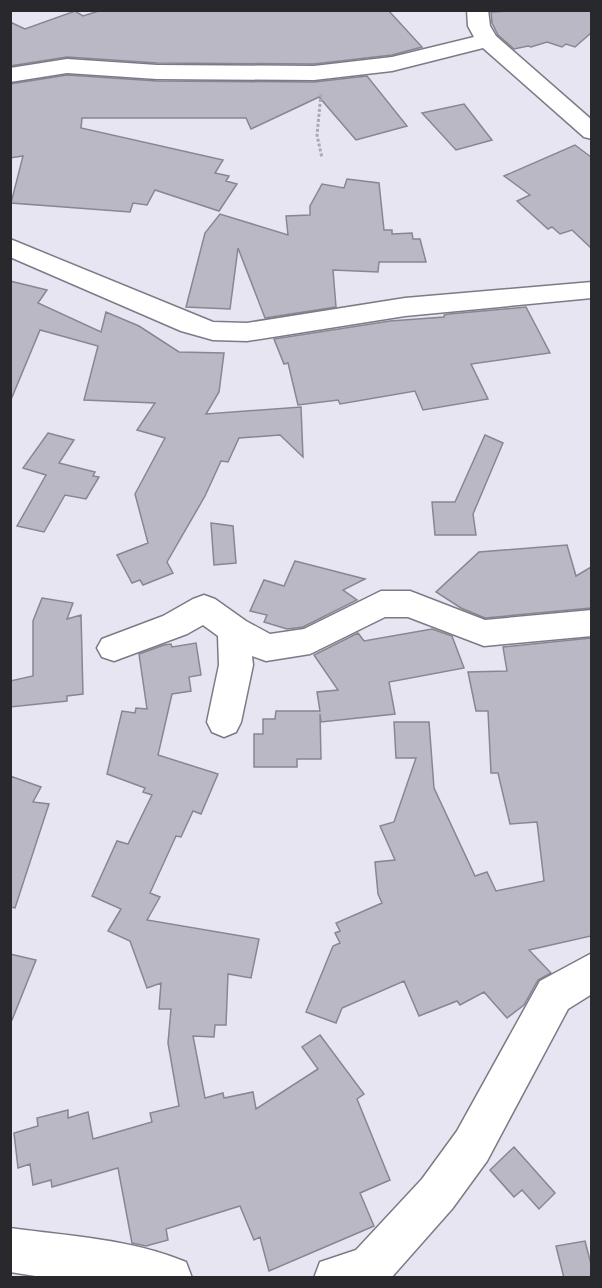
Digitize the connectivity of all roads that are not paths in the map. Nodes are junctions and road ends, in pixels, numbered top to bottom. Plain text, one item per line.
1 (477, 10) edge
2 (487, 40) junction
3 (10, 75) edge
4 (591, 132) edge
5 (10, 247) edge
6 (591, 290) edge
7 (591, 623) edge
8 (234, 630) junction
9 (114, 648) dead end
10 (224, 722) dead end
11 (591, 972) edge
12 (10, 1250) edge
13 (170, 1278) edge
14 (336, 1278) edge

1 - 2 street
2 - 3 street
2 - 4 street
5 - 6 street
7 - 8 street
8 - 9 street
8 - 10 street
11 - 14 street
12 - 13 street

